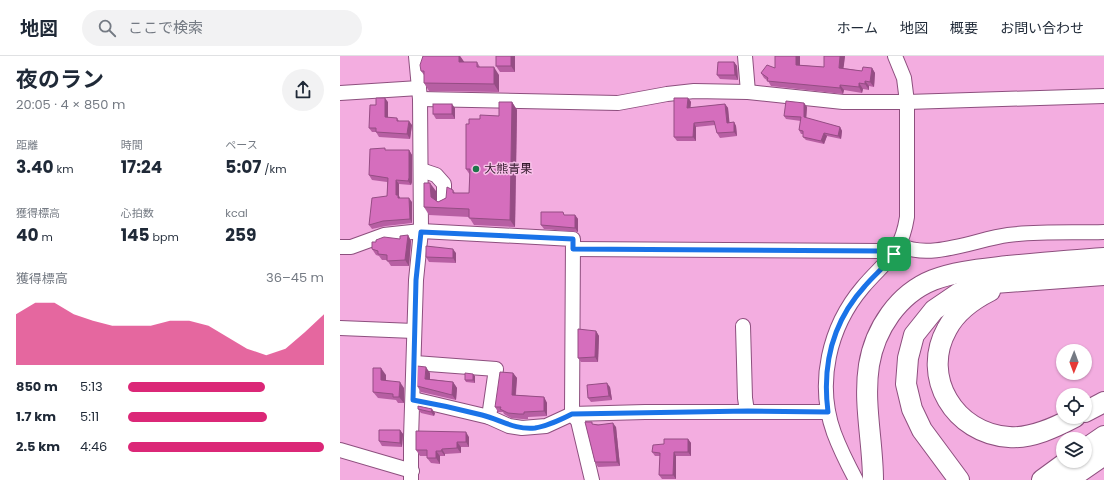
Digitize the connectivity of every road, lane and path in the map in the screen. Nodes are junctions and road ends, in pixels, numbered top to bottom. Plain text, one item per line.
1 (416, 56) edge
2 (745, 56) edge
3 (894, 56) edge
4 (748, 92) junction
5 (340, 93) edge
6 (420, 93) junction
7 (1104, 96) edge
8 (907, 102) junction
9 (421, 170) junction
10 (444, 201) edge
11 (421, 232) junction
12 (1104, 232) edge
13 (340, 247) edge
14 (573, 249) junction
15 (897, 250) junction
16 (1104, 258) edge
17 (987, 269) junction
18 (1104, 274) edge
19 (1030, 280) junction
20 (743, 326) dead end
21 (340, 328) edge
22 (414, 331) junction
23 (415, 363) junction
24 (413, 400) junction
25 (1104, 402) edge
26 (1092, 408) edge
27 (748, 411) junction
28 (828, 412) junction
29 (572, 414) junction
30 (490, 417) junction
31 (1060, 424) edge
32 (1104, 436) edge
33 (1092, 444) edge
34 (340, 450) edge
35 (1104, 455) edge
36 (1058, 468) edge
37 (412, 475) edge
38 (592, 480) edge
39 (856, 480) edge
40 (872, 480) edge
41 (946, 480) edge
42 (959, 480) edge
43 (1042, 480) edge
44 (1068, 480) edge

1 - 6 street
2 - 4 street
3 - 8 street
4 - 6 street
4 - 8 street
5 - 6 street
6 - 9 street
7 - 8 street
8 - 15 street
9 - 10 street
9 - 11 street
11 - 13 street
11 - 14 street
11 - 22 street
12 - 15 street
14 - 15 street
14 - 29 street
15 - 28 street
16 - 17 highway
17 - 40 highway
17 - 41 highway
18 - 19 highway
19 - 31 highway
19 - 42 highway
20 - 27 street
21 - 22 street
22 - 23 street
23 - 24 street
23 - 30 street
24 - 30 street
24 - 37 street
25 - 26 highway
27 - 28 street
27 - 29 street
28 - 39 street
29 - 30 street
29 - 38 street
32 - 33 highway
34 - 37 street
35 - 44 highway
36 - 43 highway

